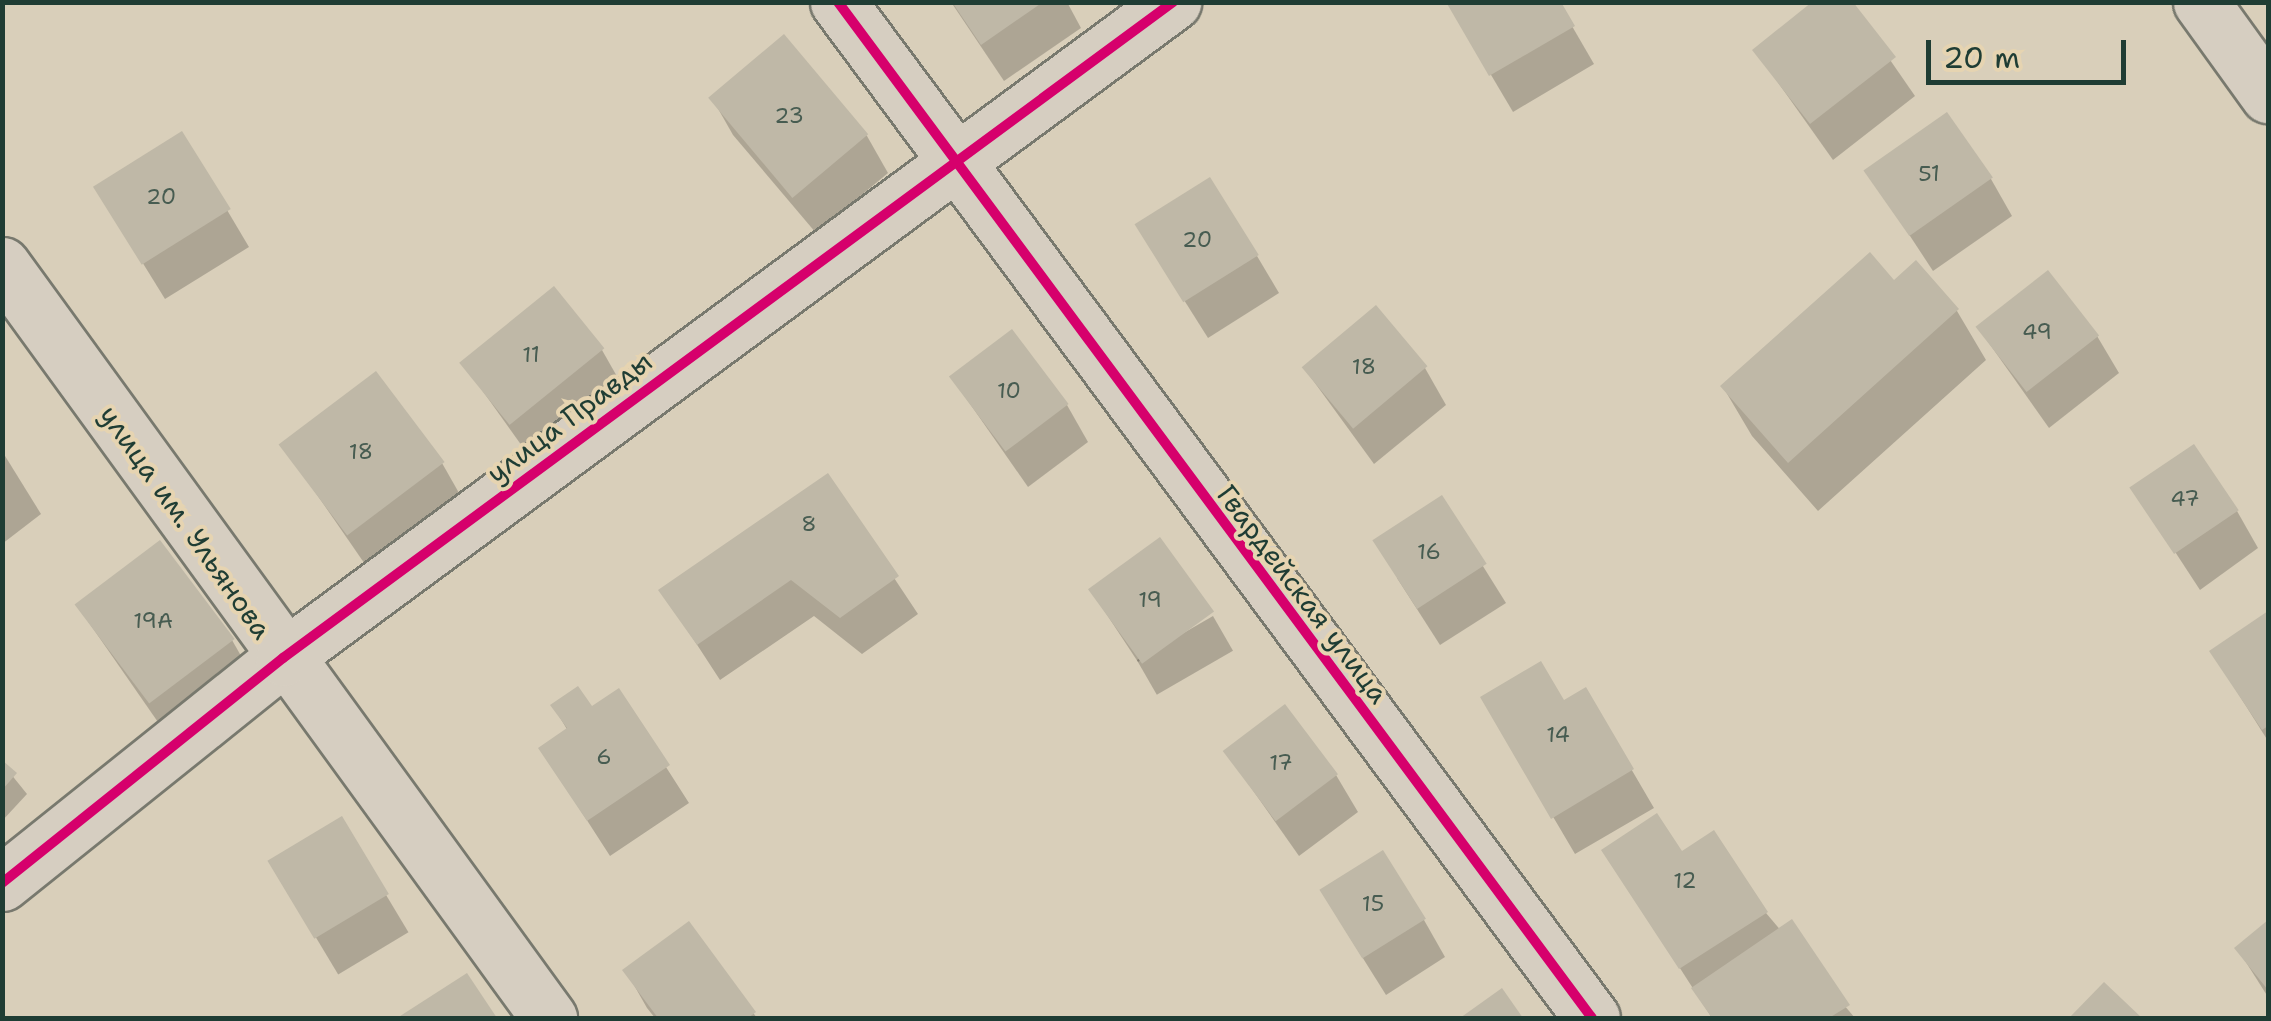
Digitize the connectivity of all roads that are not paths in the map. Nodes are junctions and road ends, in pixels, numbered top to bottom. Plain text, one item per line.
1 (838, 2) edge
2 (1174, 2) edge
3 (2200, 2) edge
4 (2268, 94) edge
5 (951, 161) junction
6 (2, 264) edge
7 (283, 658) junction
8 (2, 883) edge
9 (549, 1018) edge
10 (1592, 1018) edge

1 - 5 street, Гвардейская улица
2 - 5 street, улица Правды
3 - 4 street
5 - 7 street, улица Правды
5 - 10 street, Гвардейская улица
6 - 7 street, улица им. Ульянова
7 - 8 street, улица Правды
7 - 9 street, улица им. Ульянова

